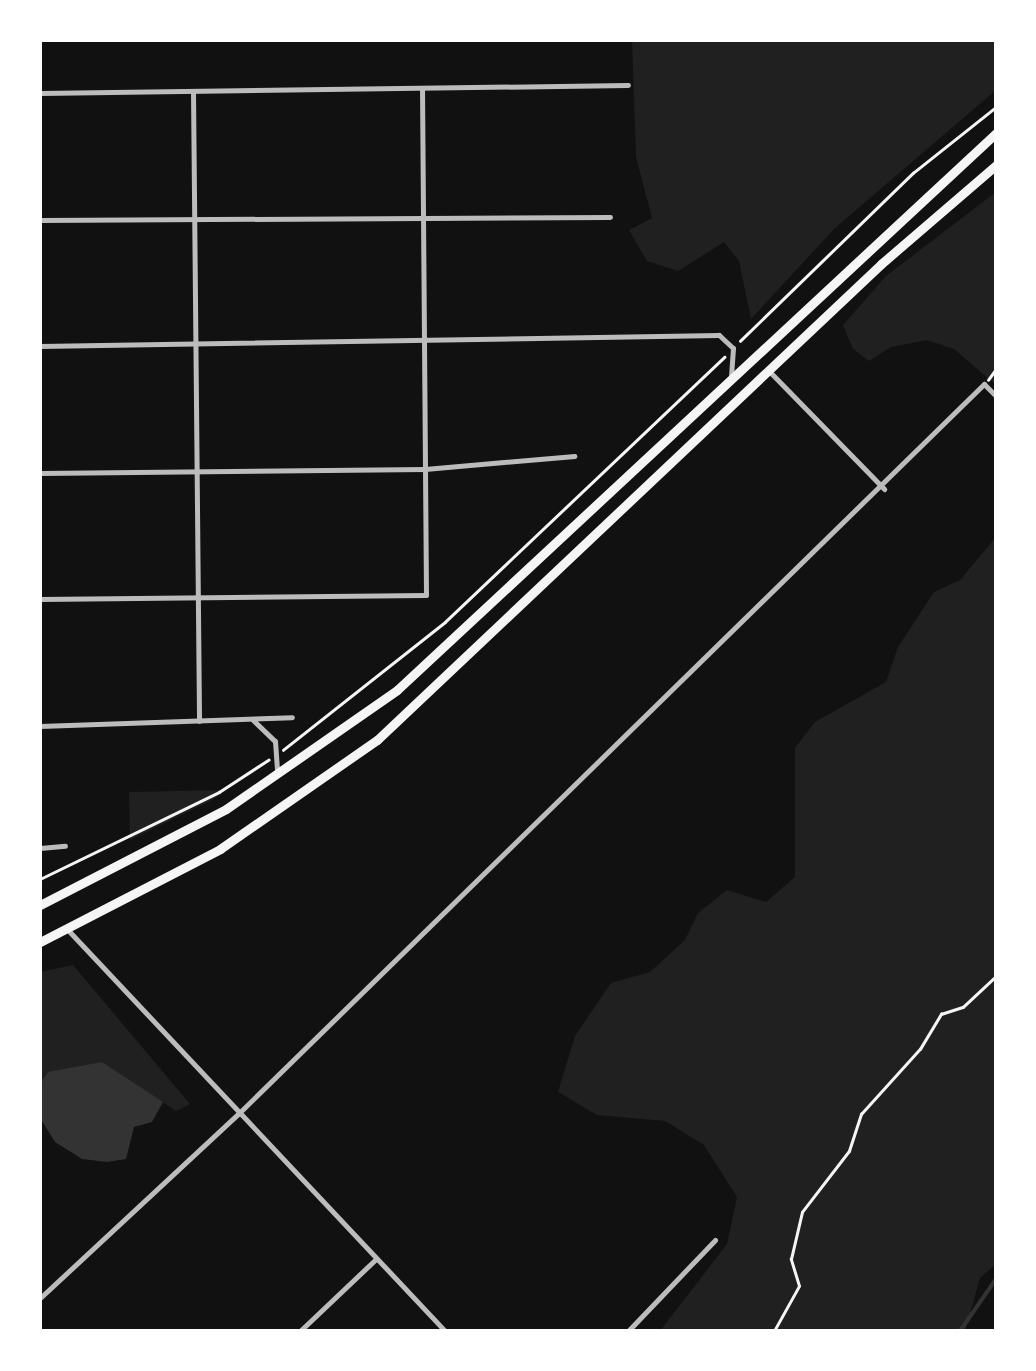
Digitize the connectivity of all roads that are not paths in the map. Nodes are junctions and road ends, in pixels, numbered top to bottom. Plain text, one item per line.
1 (628, 85) dead end
2 (422, 89) junction
3 (193, 91) junction
4 (40, 93) edge
5 (996, 133) edge
6 (996, 164) edge
7 (425, 214) junction
8 (610, 217) dead end
9 (194, 218) junction
10 (40, 220) edge
11 (425, 340) junction
12 (196, 345) junction
13 (40, 346) edge
14 (769, 371) junction
15 (730, 378) junction
16 (996, 396) edge
17 (574, 456) dead end
18 (425, 469) junction
19 (198, 472) junction
20 (40, 473) edge
21 (884, 489) junction
22 (199, 598) junction
23 (40, 599) edge
24 (292, 717) dead end
25 (253, 720) junction
26 (199, 721) junction
27 (40, 726) edge
28 (276, 777) junction
29 (65, 846) dead end
30 (40, 848) edge
31 (40, 905) edge
32 (67, 929) junction
33 (40, 942) edge
34 (238, 1114) junction
35 (715, 1240) dead end
36 (376, 1260) junction
37 (40, 1298) edge
38 (300, 1331) edge
39 (444, 1331) edge
40 (628, 1331) edge

1 - 2 street
2 - 3 street
2 - 7 street
3 - 4 street
3 - 9 street
5 - 15 highway
6 - 14 highway
7 - 8 street
7 - 9 street
7 - 11 street
9 - 10 street
9 - 12 street
11 - 12 street
11 - 15 street
11 - 18 street
12 - 13 street
12 - 19 street
14 - 21 street
14 - 32 highway
15 - 28 highway
16 - 21 street
17 - 18 street
18 - 19 street
18 - 22 street
19 - 20 street
19 - 22 street
21 - 34 street
22 - 23 street
22 - 26 street
24 - 25 street
25 - 26 street
25 - 28 street
26 - 27 street
28 - 31 highway
29 - 30 street
32 - 33 highway
32 - 34 street
34 - 36 street
34 - 37 street
35 - 40 street
36 - 38 street
36 - 39 street

